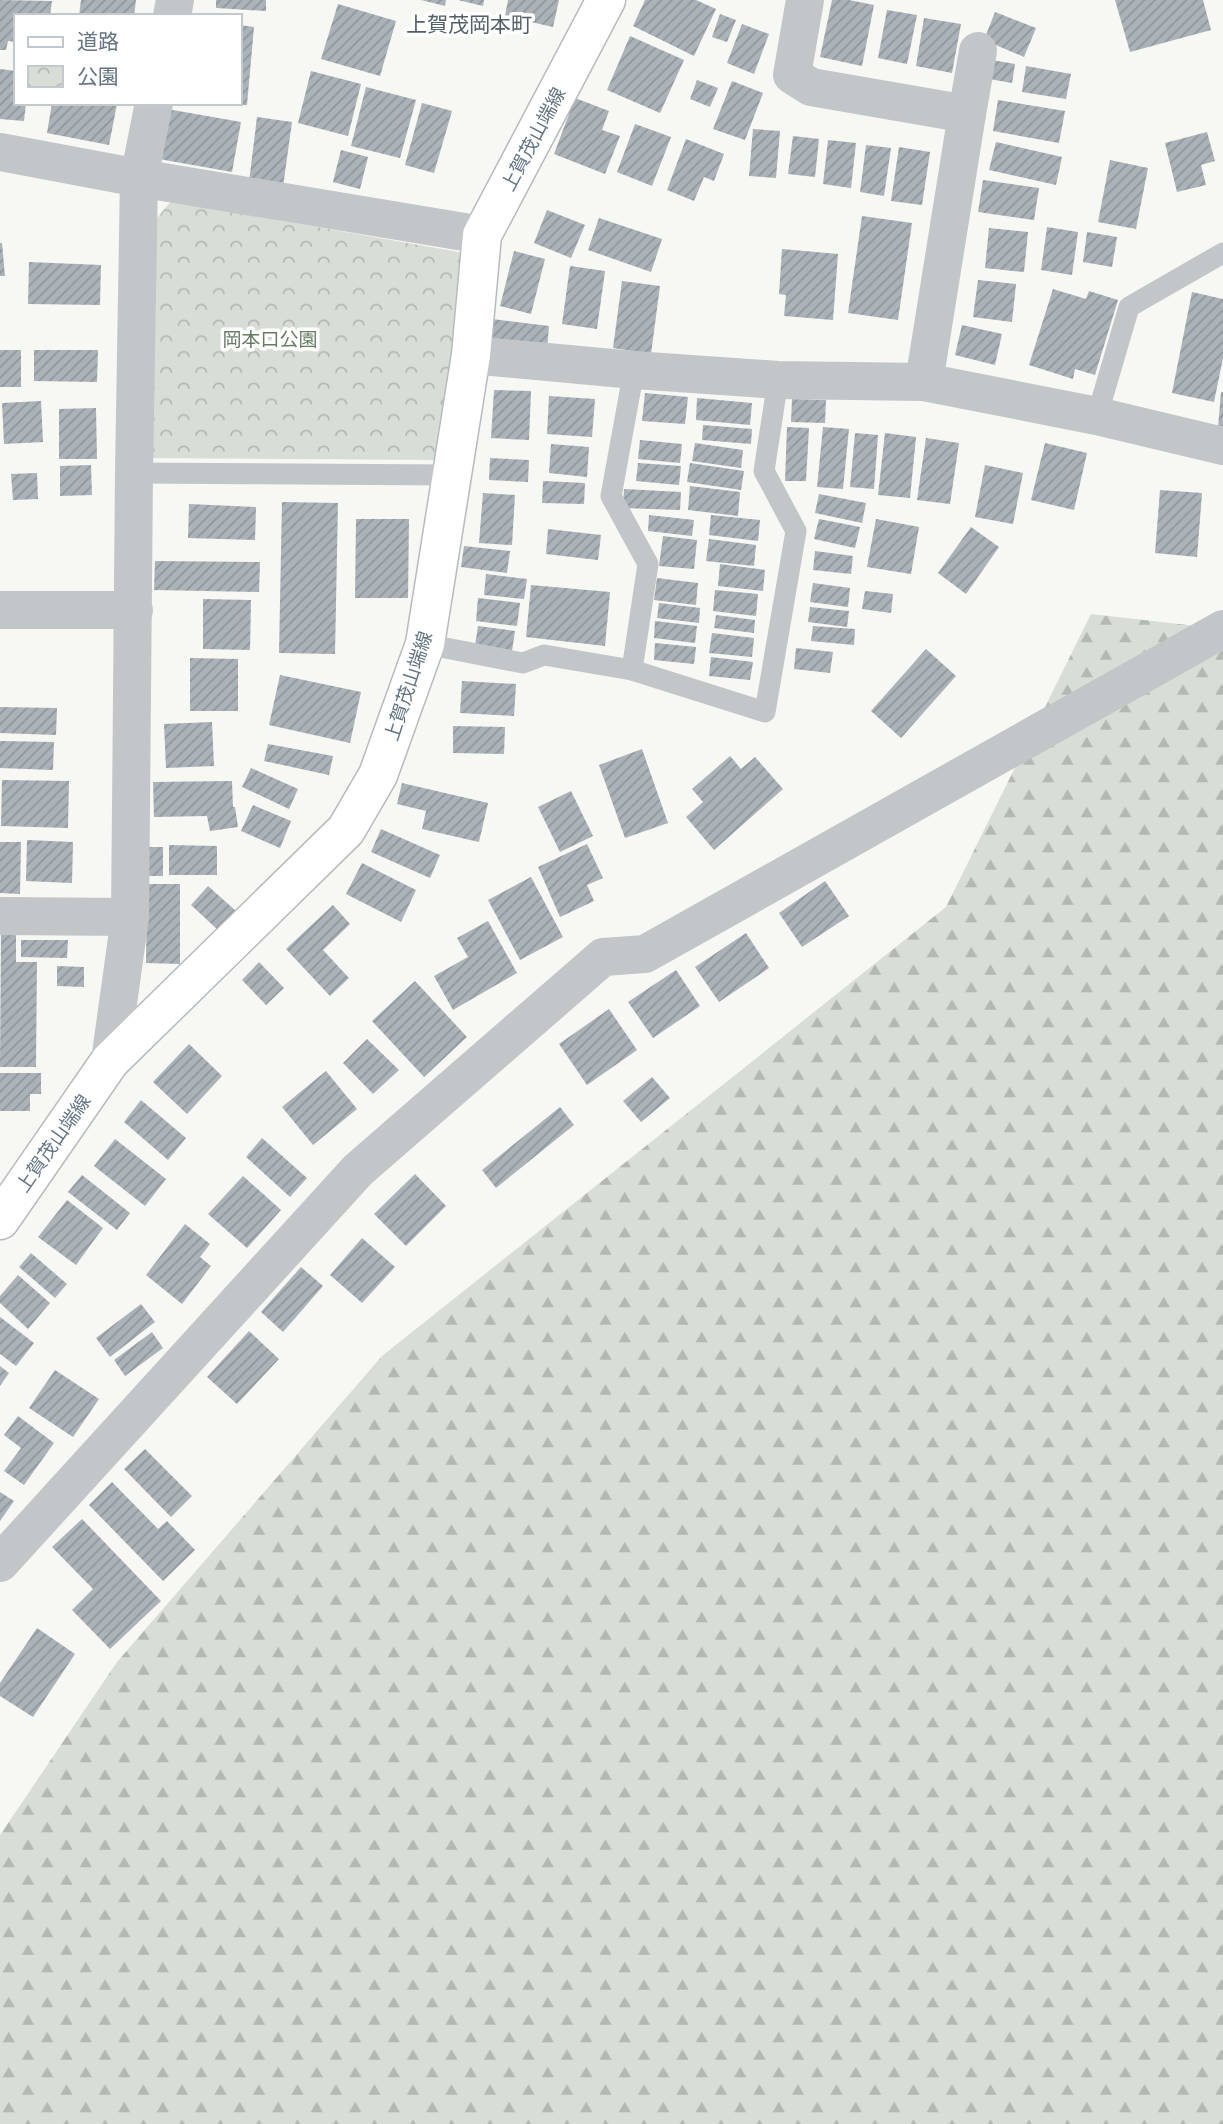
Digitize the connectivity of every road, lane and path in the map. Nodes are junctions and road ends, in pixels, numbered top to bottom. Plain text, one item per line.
1 (606, 0) edge
2 (805, 0) edge
3 (978, 51) dead end
4 (154, 105) edge
5 (967, 114) junction
6 (0, 152) edge
7 (139, 178) junction
8 (482, 234) junction
9 (1223, 253) edge
10 (471, 355) junction
11 (634, 370) junction
12 (778, 380) junction
13 (924, 382) junction
14 (1097, 416) junction
15 (1223, 446) edge
16 (134, 472) junction
17 (453, 475) junction
18 (0, 610) edge
19 (134, 610) junction
20 (1223, 629) edge
21 (425, 644) junction
22 (632, 670) junction
23 (0, 916) edge
24 (130, 917) junction
25 (110, 1061) junction
26 (0, 1220) edge
27 (0, 1563) edge

1 - 8 main road, 上賀茂山端線
2 - 5 street
3 - 5 street
4 - 7 street
5 - 13 street
6 - 7 street
7 - 8 street
7 - 16 street
8 - 10 main road, 上賀茂山端線
9 - 14 lane
10 - 11 street
10 - 17 main road, 上賀茂山端線
11 - 12 street
11 - 22 lane
12 - 13 street
12 - 22 lane
13 - 14 street
14 - 15 street
16 - 17 lane
16 - 19 street
17 - 21 main road, 上賀茂山端線
18 - 19 street
19 - 24 street
20 - 27 street
21 - 22 lane
21 - 25 main road, 上賀茂山端線
23 - 24 street
24 - 25 street
25 - 26 main road, 上賀茂山端線

